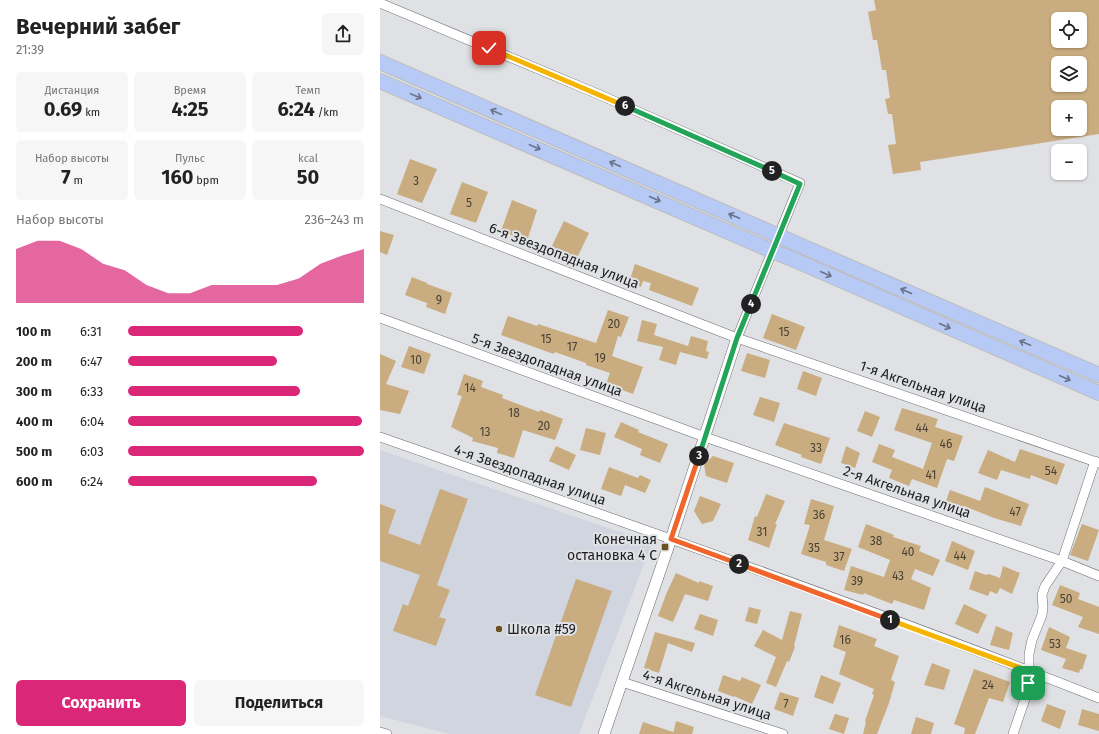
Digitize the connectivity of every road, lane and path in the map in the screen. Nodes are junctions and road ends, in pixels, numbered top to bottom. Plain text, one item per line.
1 (380, 3) edge
2 (380, 62) edge
3 (380, 81) edge
4 (380, 199) edge
5 (380, 318) edge
6 (737, 338) junction
7 (1099, 375) edge
8 (1099, 393) edge
9 (380, 437) edge
10 (705, 437) junction
11 (1097, 462) edge
12 (671, 539) junction
13 (1062, 561) junction
14 (1099, 576) edge
15 (1029, 671) junction
16 (622, 682) junction
17 (1099, 698) edge
18 (380, 732) edge
19 (387, 734) edge
20 (604, 734) edge
21 (783, 734) edge
22 (1013, 734) edge

1 - 6 street
7 -> 2 main road, bridge
3 -> 8 main road, bridge
4 - 6 street, 6-я Звездопадная улица
5 - 10 street, 5-я Звездопадная улица
6 - 10 street
6 - 11 street, 1-я Акгельная улица
9 - 12 street, 4-я Звездопадная улица
10 - 12 street
10 - 13 street, 2-я Акгельная улица
11 - 13 street
12 - 15 street, 4-я Звездопадная улица
12 - 16 street
13 - 14 street, 2-я Акгельная улица
13 - 15 street
15 - 17 street, 4-я Звездопадная улица
15 - 22 street
16 - 20 street
16 - 21 street, 4-я Акгельная улица
18 - 19 street

